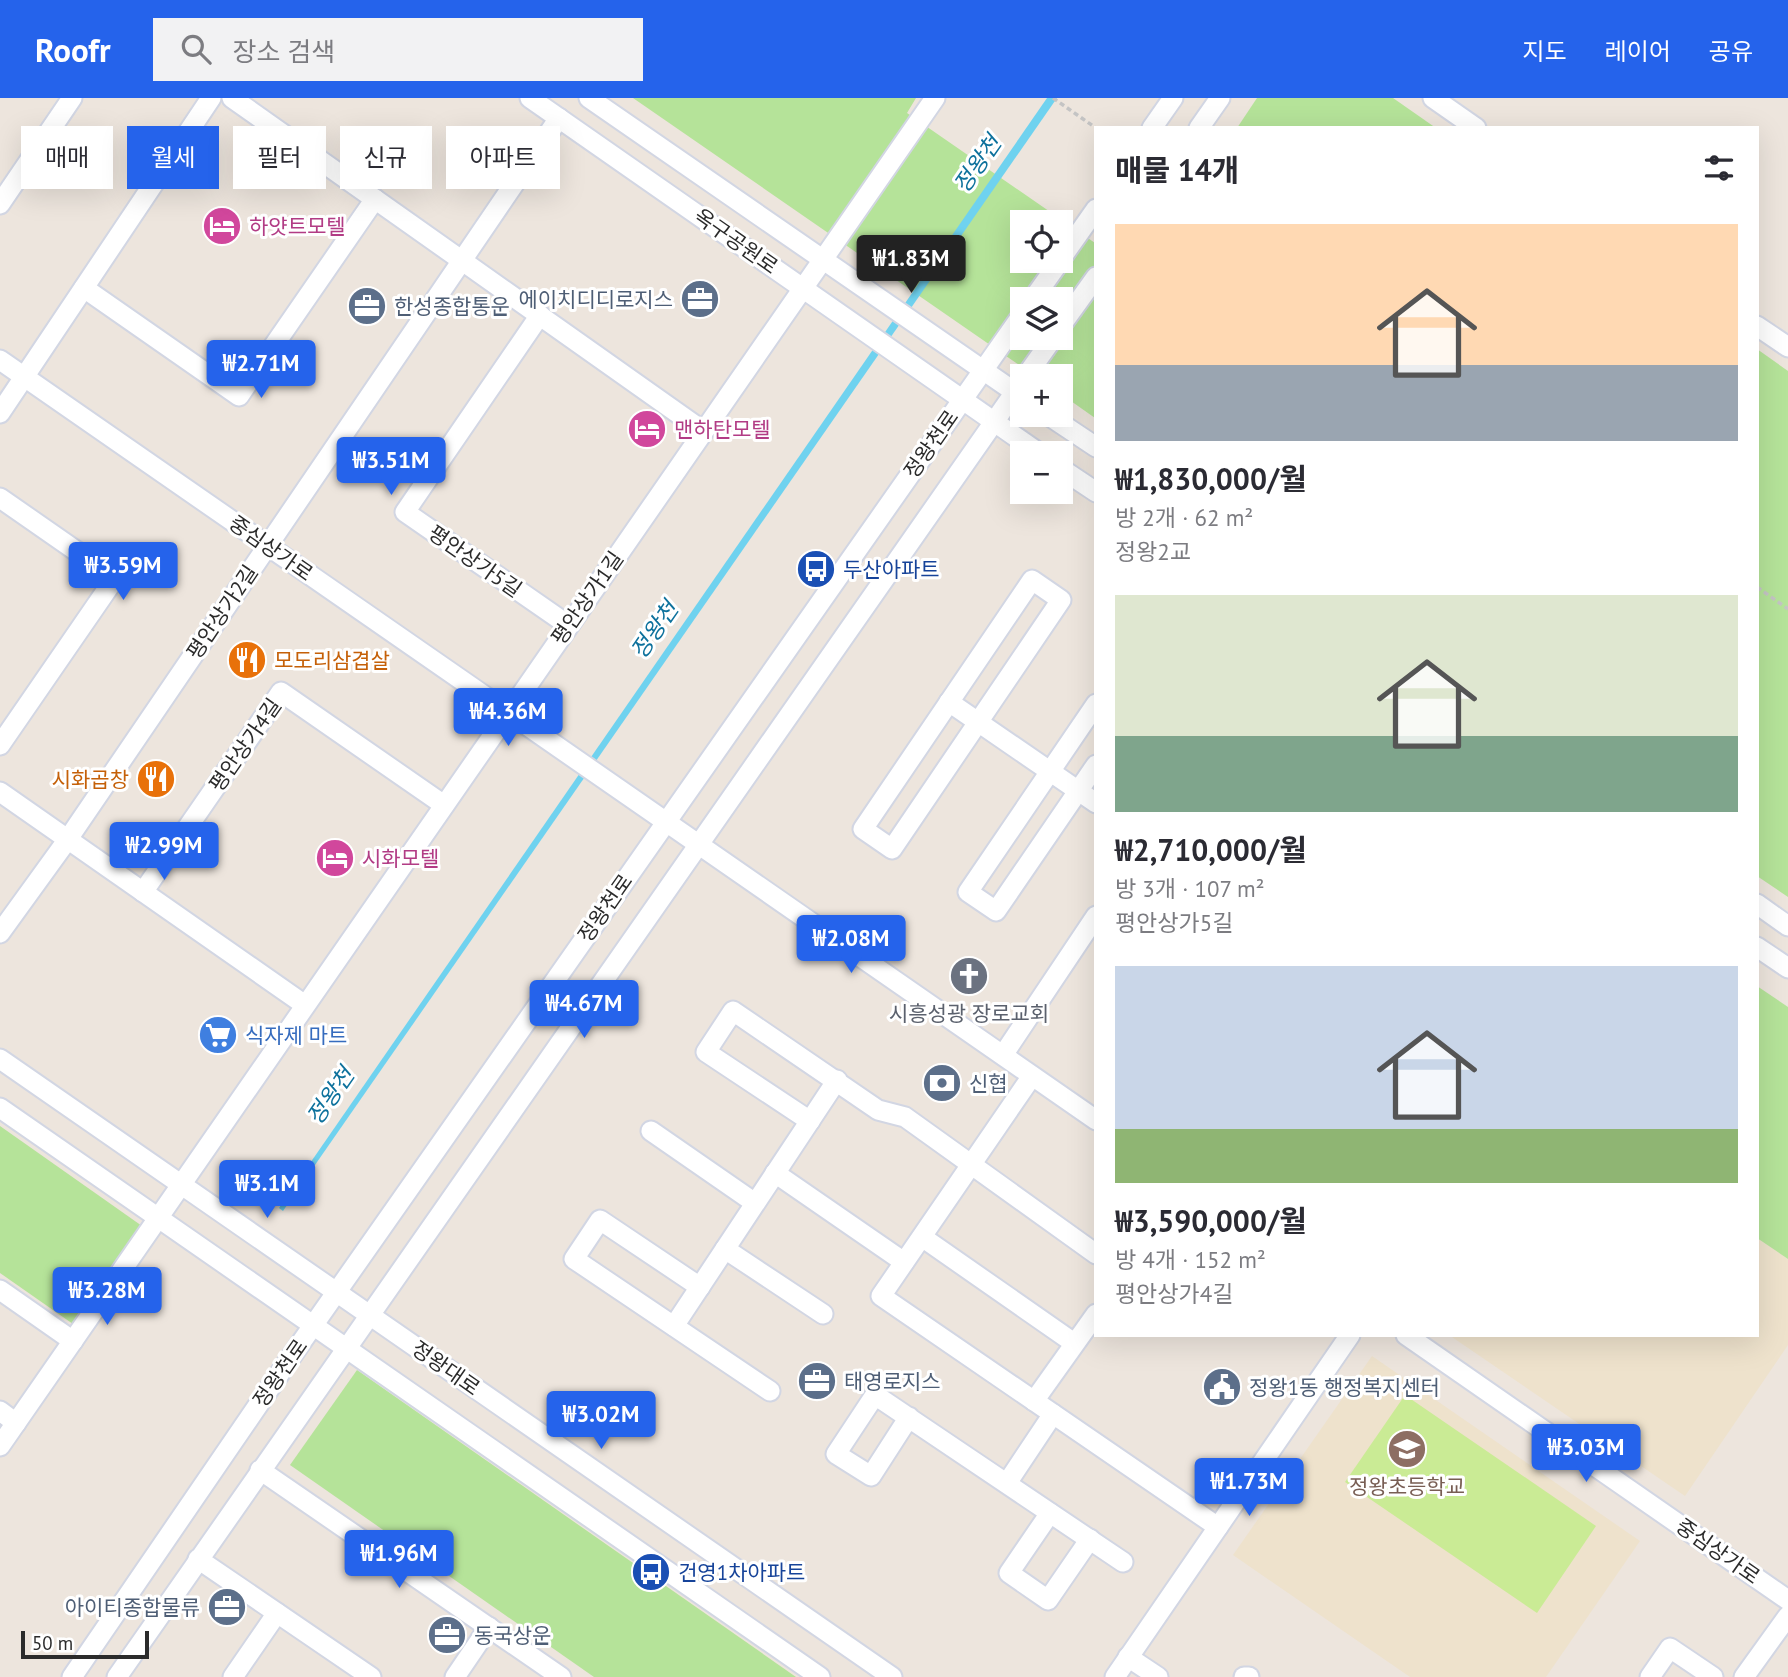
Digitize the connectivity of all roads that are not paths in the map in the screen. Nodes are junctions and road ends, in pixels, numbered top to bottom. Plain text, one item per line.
1 (72, 98) edge
2 (211, 98) edge
3 (232, 98) edge
4 (530, 98) edge
5 (590, 98) edge
6 (935, 98) edge
7 (1173, 98) edge
8 (1220, 98) edge
9 (1433, 98) edge
10 (559, 118) junction
11 (1153, 126) edge
12 (1200, 126) edge
13 (1473, 126) edge
14 (375, 199) junction
15 (0, 204) edge
16 (1094, 212) edge
17 (1073, 242) edge
18 (823, 259) junction
19 (462, 260) junction
20 (1094, 280) edge
21 (84, 288) junction
22 (802, 288) junction
23 (1073, 309) edge
24 (540, 315) junction
25 (1759, 327) edge
26 (1010, 332) edge
27 (1788, 347) edge
28 (0, 360) edge
29 (984, 370) junction
30 (24, 377) junction
31 (1010, 382) edge
32 (962, 400) junction
33 (1010, 401) edge
34 (0, 413) edge
35 (994, 422) junction
36 (1066, 427) edge
37 (703, 430) junction
38 (1022, 441) edge
39 (1094, 446) edge
40 (1073, 477) edge
41 (1094, 491) edge
42 (0, 498) edge
43 (267, 545) junction
44 (568, 625) junction
45 (949, 702) junction
46 (1094, 707) edge
47 (508, 712) junction
48 (978, 722) junction
49 (0, 745) edge
50 (1094, 768) edge
51 (1050, 772) junction
52 (1078, 791) junction
53 (0, 792) edge
54 (1094, 802) edge
55 (444, 805) junction
56 (665, 822) junction
57 (68, 839) junction
58 (697, 843) junction
59 (143, 892) junction
60 (1759, 905) edge
61 (1094, 919) edge
62 (1788, 926) edge
63 (1, 932) edge
64 (1759, 948) edge
65 (1788, 968) edge
66 (305, 1005) junction
67 (1003, 1055) junction
68 (0, 1059) edge
69 (1032, 1076) junction
70 (837, 1080) junction
71 (0, 1108) edge
72 (1094, 1119) edge
73 (810, 1121) junction
74 (651, 1131) dead end
75 (971, 1166) junction
76 (775, 1173) junction
77 (181, 1185) junction
78 (755, 1203) junction
79 (158, 1218) junction
80 (922, 1237) junction
81 (725, 1249) junction
82 (1094, 1253) edge
83 (904, 1262) junction
84 (700, 1287) junction
85 (0, 1290) edge
86 (336, 1292) junction
87 (368, 1314) junction
88 (823, 1314) dead end
89 (1094, 1317) edge
90 (313, 1325) junction
91 (674, 1326) junction
92 (1349, 1337) edge
93 (1409, 1337) edge
94 (73, 1340) junction
95 (1074, 1343) junction
96 (345, 1347) junction
97 (770, 1391) dead end
98 (1034, 1401) junction
99 (1053, 1414) junction
100 (8, 1417) edge
101 (909, 1417) dead end
102 (0, 1446) edge
103 (260, 1469) junction
104 (1007, 1483) junction
105 (1051, 1513) junction
106 (1218, 1527) junction
107 (1090, 1539) junction
108 (198, 1559) junction
109 (1123, 1562) dead end
110 (1788, 1600) edge
111 (277, 1613) junction
112 (1788, 1616) edge
113 (489, 1627) junction
114 (1128, 1657) junction
115 (358, 1673) edge
116 (72, 1677) edge
117 (117, 1677) edge
118 (233, 1677) edge
119 (455, 1677) edge
120 (561, 1677) edge
121 (820, 1677) edge
122 (892, 1677) edge
123 (1115, 1677) edge
124 (1158, 1677) edge
125 (1650, 1677) edge
126 (1713, 1677) edge
127 (1744, 1677) edge

1 - 15 street
2 - 21 street
3 - 14 street
4 - 10 street, 옥구공원로
5 - 18 street, 옥구공원로
6 - 18 street, 평안상가1길
7 - 11 street
8 - 12 street
9 - 13 street
10 - 19 street, 평안상가2길
10 - 22 street, 옥구공원로
14 - 19 street
14 - 21 street
16 - 17 street
18 - 22 street, 평안상가1길
18 - 29 street, 옥구공원로
19 - 24 street
19 - 43 street, 평안상가2길
20 - 23 street
21 - 30 street
22 - 32 street, 옥구공원로
22 - 37 street, 평안상가1길
24 - 37 street
24 - 44 street, 평안상가5길
25 - 27 street
26 - 29 street, 정왕천로
28 - 30 street, 중심상가로
29 - 31 street
29 - 32 street, 정왕천로
30 - 34 street
30 - 43 street, 중심상가로
32 - 35 street
32 - 56 street, 정왕천로
33 - 35 street, 정왕천로
35 - 38 street
35 - 58 street, 정왕천로
36 - 39 street
37 - 44 street, 평안상가1길
40 - 41 street
42 - 49 street
43 - 47 street, 중심상가로
43 - 57 street, 평안상가2길
44 - 47 street, 평안상가1길
45 - 48 street
45 - 48 street
45 - 48 street
46 - 51 street
47 - 55 street, 평안상가1길
47 - 56 street, 중심상가로
48 - 51 street
50 - 52 street
51 - 52 street
51 - 52 street
52 - 54 street
53 - 57 street
55 - 59 street, 평안상가4길
55 - 66 street, 평안상가1길
56 - 58 street
56 - 86 street, 정왕천로
57 - 59 street
57 - 63 street, 평안상가2길
58 - 67 street
58 - 87 street, 정왕천로
59 - 66 street
60 - 62 street
61 - 67 street
64 - 65 street
66 - 77 street, 평안상가1길
67 - 69 street
68 - 77 street, 정왕대로
69 - 72 street
69 - 75 street
70 - 73 street
70 - 73 street
70 - 75 street
71 - 79 street, 정왕대로
73 - 76 street
74 - 78 street
75 - 80 street
75 - 82 street
76 - 78 street
76 - 83 street
77 - 79 street, 평안상가1길
77 - 86 street, 정왕대로
78 - 81 street
79 - 90 street, 정왕대로
79 - 94 street, 평안상가1길
80 - 83 street
80 - 95 street
81 - 84 street
81 - 88 street
83 - 98 street
84 - 91 street
84 - 91 street
85 - 94 street
86 - 87 street, 정왕대로
86 - 90 street, 정왕천로
87 - 96 street, 정왕천로
87 - 122 street, 정왕대로
89 - 95 street
90 - 96 street, 정왕대로
90 - 116 street, 정왕천로
91 - 97 street
92 - 106 street
93 - 110 street, 중심상가로
94 - 100 street, 평안상가1길
95 - 98 street
96 - 103 street, 정왕천로
96 - 121 street, 정왕대로
98 - 99 street
99 - 104 street
99 - 106 street
100 - 102 street, 평안상가1길
101 - 104 street
103 - 108 street, 정왕천로
103 - 113 street
104 - 105 street
105 - 107 street
105 - 107 street
106 - 114 street
107 - 109 street
108 - 111 street
108 - 117 street, 정왕천로
111 - 115 street
111 - 118 street
112 - 127 street
113 - 119 street
113 - 120 street
114 - 123 street
114 - 124 street
125 - 126 street

